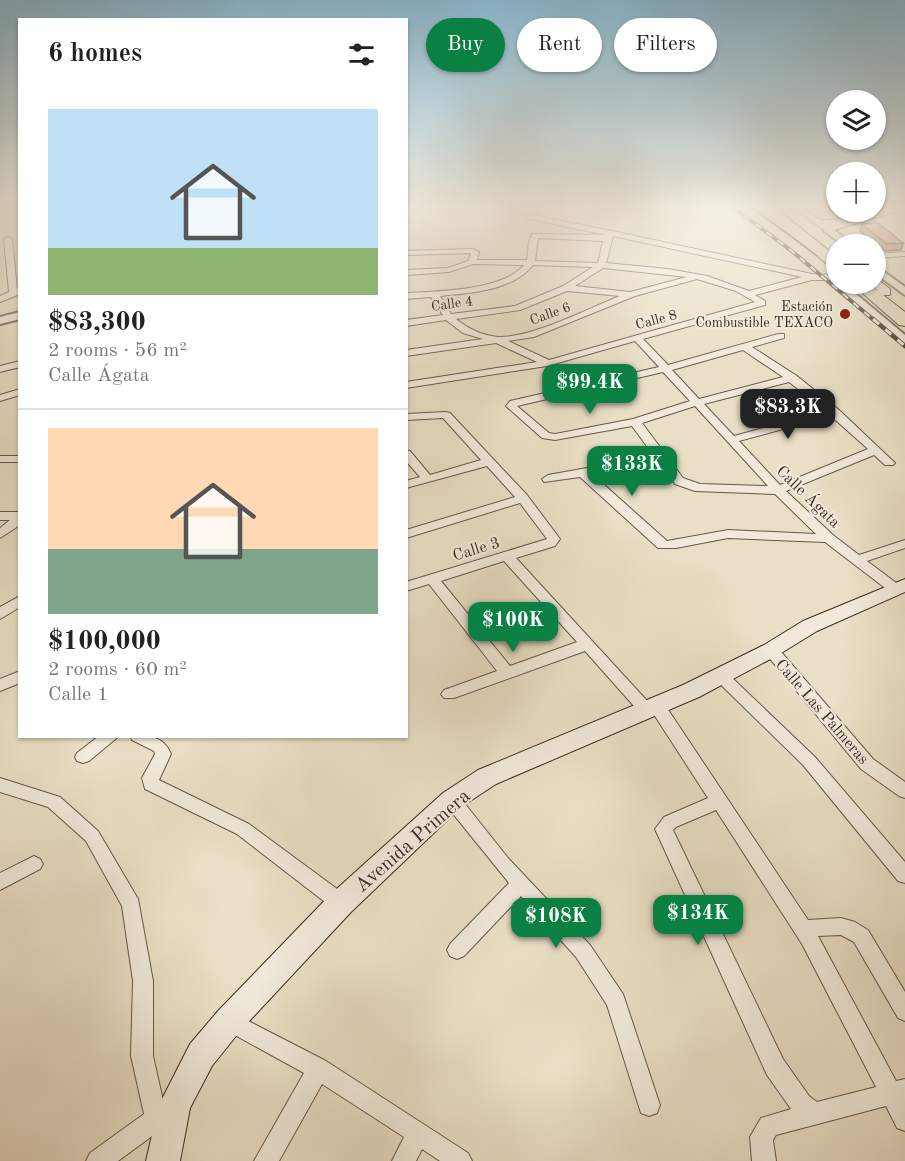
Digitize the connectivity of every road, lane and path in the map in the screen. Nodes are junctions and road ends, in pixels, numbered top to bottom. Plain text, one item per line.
1 (9, 261) edge
2 (602, 261) edge
3 (629, 261) edge
4 (669, 261) edge
5 (697, 261) edge
6 (472, 262) joint
7 (530, 264) junction
8 (601, 266) junction
9 (11, 272) junction
10 (408, 273) edge
11 (0, 274) edge
12 (698, 276) junction
13 (812, 277) junction
14 (826, 277) edge
15 (886, 277) edge
16 (12, 282) junction
17 (0, 285) edge
18 (566, 288) junction
19 (16, 292) edge
20 (886, 292) edge
21 (905, 292) edge
22 (434, 294) junction
23 (632, 294) junction
24 (747, 294) junction
25 (854, 294) edge
26 (872, 294) edge
27 (408, 296) edge
28 (0, 301) edge
29 (18, 303) edge
30 (905, 308) edge
31 (18, 316) edge
32 (450, 319) junction
33 (0, 321) edge
34 (905, 321) edge
35 (408, 323) edge
36 (782, 336) dead end
37 (637, 338) junction
38 (497, 340) junction
39 (905, 341) edge
40 (745, 347) junction
41 (408, 353) edge
42 (547, 363) junction
43 (667, 370) junction
44 (794, 378) junction
45 (408, 385) edge
46 (18, 393) edge
47 (0, 398) edge
48 (698, 402) junction
49 (835, 412) junction
50 (408, 417) edge
51 (635, 422) junction
52 (732, 440) junction
53 (876, 450) junction
54 (408, 457) edge
55 (661, 458) junction
56 (0, 459) edge
57 (18, 459) edge
58 (490, 462) junction
59 (889, 463) dead end
60 (582, 472) junction
61 (548, 478) dead end
62 (427, 479) junction
63 (408, 484) edge
64 (778, 490) junction
65 (523, 498) junction
66 (0, 516) edge
67 (18, 517) edge
68 (18, 519) edge
69 (408, 533) edge
70 (0, 534) edge
71 (828, 538) junction
72 (905, 544) edge
73 (507, 556) junction
74 (858, 561) junction
75 (432, 579) junction
76 (408, 586) edge
77 (900, 586) edge
78 (18, 601) edge
79 (0, 614) edge
80 (588, 644) junction
81 (771, 650) junction
82 (507, 673) junction
83 (721, 676) junction
84 (18, 677) edge
85 (0, 686) edge
86 (449, 694) dead end
87 (652, 708) junction
88 (108, 738) edge
89 (142, 738) edge
90 (82, 757) dead end
91 (0, 785) edge
92 (905, 791) edge
93 (452, 800) junction
94 (720, 801) junction
95 (34, 864) dead end
96 (905, 875) edge
97 (0, 882) edge
98 (520, 883) junction
99 (341, 903) junction
100 (803, 929) junction
101 (456, 950) dead end
102 (905, 1011) edge
103 (229, 1021) junction
104 (318, 1069) junction
105 (899, 1092) edge
106 (649, 1105) dead end
107 (165, 1112) junction
108 (815, 1114) junction
109 (905, 1120) edge
110 (418, 1133) junction
111 (98, 1161) edge
112 (163, 1161) edge
113 (266, 1161) edge
114 (404, 1161) edge
115 (460, 1161) edge
116 (764, 1161) edge

1 - 9 street
2 - 8 street
3 - 8 street
4 - 12 street
5 - 13 street
6 - 7 street
6 - 10 street
7 - 8 street
7 - 22 street
8 - 18 street, Calle 4
9 - 11 street
9 - 16 street
12 - 23 street, Calle 6
12 - 24 street
13 - 14 street
13 - 24 street
15 - 21 street
16 - 17 street
16 - 19 street
18 - 23 street
18 - 32 street, Calle 4
19 - 28 street
20 - 30 highway
22 - 27 street
22 - 32 street
23 - 38 street, Calle 6
24 - 37 street, Calle 8
25 - 39 street
26 - 34 highway
28 - 29 street
31 - 33 street
32 - 35 street, Calle 4
32 - 38 street
36 - 40 street
37 - 42 street, Calle 8
37 - 43 street, Calle Ágata
38 - 41 street, Calle 6
38 - 42 street
40 - 43 street
40 - 44 street
42 - 45 street, Calle 8
43 - 48 street, Calle Ágata
43 - 51 street
44 - 48 street
44 - 49 street
46 - 47 street
48 - 51 street
48 - 52 street, Calle Ágata
49 - 52 street
49 - 53 street
50 - 58 street
51 - 55 street
52 - 64 street, Calle Ágata
53 - 59 street
53 - 64 street
54 - 62 street
55 - 60 street
55 - 64 street
56 - 57 street
58 - 62 street
58 - 65 street
60 - 61 street
60 - 71 street
62 - 63 street
64 - 71 street, Calle Ágata
65 - 69 street
65 - 73 street, Calle 3
66 - 67 street
68 - 70 street
71 - 74 street, Calle Ágata
72 - 74 street
73 - 75 street, Calle 3
73 - 80 street
74 - 77 street, Calle Ágata
75 - 76 street, Calle 3
75 - 82 street
77 - 81 main road, Avenida Primera
78 - 79 street
80 - 82 street
80 - 87 street
81 - 83 main road, Avenida Primera
81 - 92 street, Calle Las Palmeras
82 - 86 street
83 - 87 main road, Avenida Primera
83 - 96 street
84 - 85 street
87 - 93 main road, Avenida Primera
87 - 94 street
88 - 90 street
89 - 99 street
91 - 107 street
93 - 98 street
93 - 99 main road, Avenida Primera
94 - 100 street
94 - 108 street
95 - 97 street
98 - 101 street
98 - 106 street
99 - 103 main road, Avenida Primera
100 - 102 street
100 - 105 street
103 - 104 street
103 - 107 main road, Avenida Primera
104 - 110 street
104 - 113 street
105 - 108 street
105 - 109 street
107 - 111 street
107 - 112 main road, Avenida Primera
108 - 116 street
110 - 114 street
110 - 115 street

